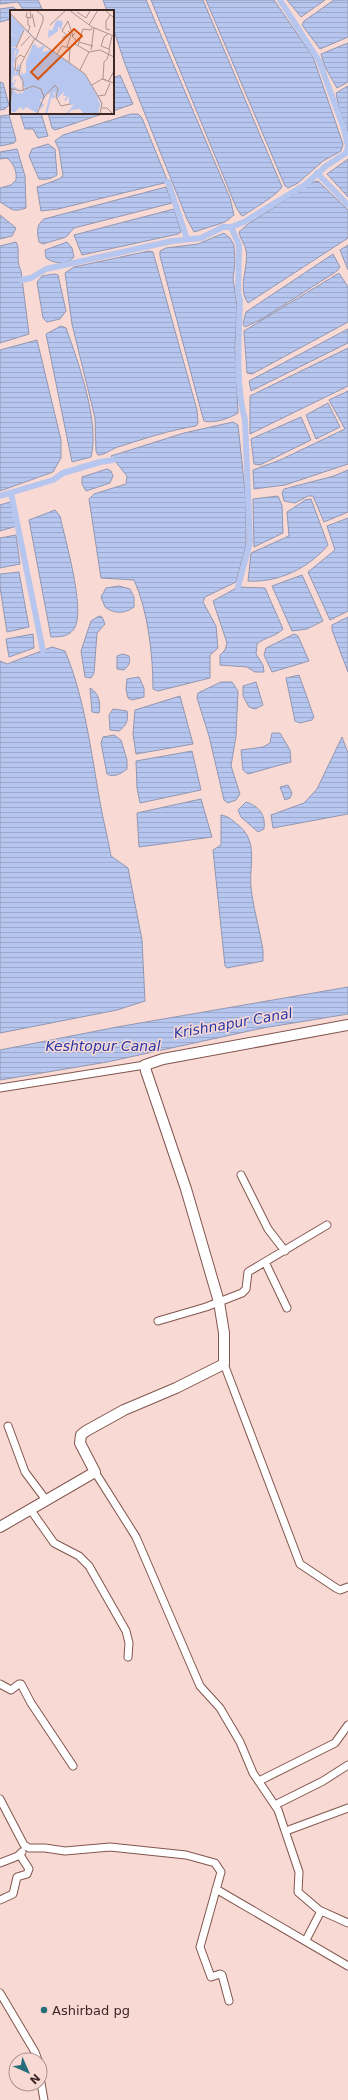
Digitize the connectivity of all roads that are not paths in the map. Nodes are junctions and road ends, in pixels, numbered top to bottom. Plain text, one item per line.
1 (348, 1025) edge
2 (146, 1065) junction
3 (0, 1088) edge
4 (241, 1174) dead end
5 (327, 1225) dead end
6 (285, 1250) junction
7 (265, 1262) junction
8 (219, 1302) junction
9 (287, 1308) dead end
10 (158, 1321) dead end
11 (224, 1364) junction
12 (8, 1426) dead end
13 (95, 1472) junction
14 (46, 1500) junction
15 (30, 1510) junction
16 (0, 1527) edge
17 (348, 1588) edge
18 (128, 1657) dead end
19 (0, 1684) edge
20 (348, 1726) edge
21 (348, 1765) edge
22 (73, 1766) dead end
23 (259, 1781) junction
24 (0, 1799) edge
25 (275, 1805) junction
26 (348, 1808) edge
27 (286, 1831) junction
28 (26, 1847) junction
29 (20, 1855) junction
30 (0, 1863) edge
31 (216, 1889) junction
32 (0, 1900) edge
33 (321, 1912) junction
34 (348, 1923) edge
35 (306, 1940) junction
36 (348, 1966) edge
37 (0, 1993) edge
38 (229, 2001) dead end
39 (36, 2052) edge

1 - 2 street
2 - 3 street
2 - 8 street
4 - 6 street
5 - 6 street
6 - 7 street
7 - 8 street
7 - 9 street
8 - 10 street
8 - 11 street
11 - 13 street
11 - 17 street
12 - 14 street
13 - 14 street
13 - 23 street
14 - 15 street
15 - 16 street
15 - 18 street
19 - 22 street
20 - 23 street
21 - 25 street
23 - 25 street
24 - 28 street
25 - 27 street
26 - 27 street
27 - 33 street
28 - 29 street
28 - 31 street
29 - 30 street
29 - 32 street
31 - 35 street
31 - 38 street
33 - 34 street
33 - 35 street
35 - 36 street
37 - 39 street

